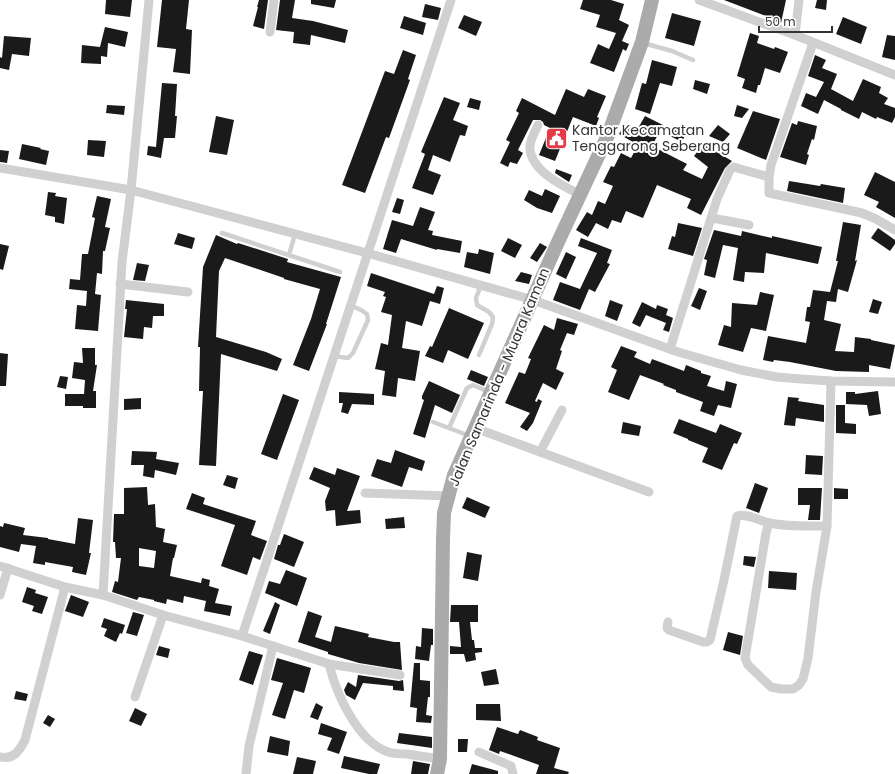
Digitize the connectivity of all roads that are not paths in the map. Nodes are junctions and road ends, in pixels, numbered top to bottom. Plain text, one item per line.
1 (149, 0) edge
2 (274, 0) edge
3 (451, 0) edge
4 (652, 0) edge
5 (699, 0) edge
6 (799, 0) edge
7 (270, 32) dead end
8 (795, 35) junction
9 (642, 42) junction
10 (814, 43) junction
11 (693, 60) dead end
12 (895, 75) edge
13 (538, 125) dead end
14 (0, 168) edge
15 (769, 177) junction
16 (131, 190) junction
17 (581, 195) junction
18 (712, 218) junction
19 (749, 225) dead end
20 (895, 230) edge
21 (222, 233) dead end
22 (295, 234) junction
23 (367, 253) junction
24 (289, 255) junction
25 (340, 272) dead end
26 (120, 284) junction
27 (480, 286) junction
28 (188, 292) dead end
29 (533, 300) junction
30 (350, 305) junction
31 (670, 349) junction
32 (479, 355) dead end
33 (334, 356) junction
34 (831, 381) junction
35 (895, 382) edge
36 (491, 392) junction
37 (562, 410) dead end
38 (433, 422) dead end
39 (449, 428) junction
40 (473, 433) junction
41 (540, 452) junction
42 (365, 492) dead end
43 (649, 492) dead end
44 (449, 496) junction
45 (770, 523) junction
46 (827, 526) junction
47 (4, 567) edge
48 (65, 587) junction
49 (0, 595) edge
50 (103, 595) junction
51 (163, 615) junction
52 (668, 622) dead end
53 (242, 636) junction
54 (273, 646) junction
55 (329, 664) junction
56 (400, 675) dead end
57 (135, 697) dead end
58 (479, 752) dead end
59 (0, 757) edge
60 (440, 759) junction
61 (246, 774) edge
62 (437, 774) edge
63 (513, 774) edge

1 - 16 street
2 - 7 street
3 - 23 street
4 - 9 main road, Jalan Samarinda - Muara Kaman
5 - 8 street
6 - 8 street
8 - 10 street
9 - 11 lane
9 - 17 main road, Jalan Samarinda - Muara Kaman
10 - 12 street
10 - 15 street
13 - 17 street
14 - 16 street
15 - 18 street
15 - 20 street
16 - 22 street
16 - 26 street
17 - 29 main road, Jalan Samarinda - Muara Kaman
18 - 19 street
18 - 31 street
21 - 24 lane
22 - 23 street
22 - 24 lane
23 - 27 street
23 - 30 street
24 - 25 lane
26 - 28 street
26 - 50 street
27 - 29 street
27 - 32 lane
29 - 31 street
29 - 36 main road, Jalan Samarinda - Muara Kaman
30 - 33 street
30 - 33 lane
31 - 34 street
33 - 53 street
34 - 35 street
34 - 46 street
36 - 39 lane
36 - 40 main road, Jalan Samarinda - Muara Kaman
37 - 41 street
38 - 39 lane
39 - 40 lane
40 - 41 street
40 - 44 main road, Jalan Samarinda - Muara Kaman
41 - 43 street
42 - 44 street
44 - 60 main road, Jalan Samarinda - Muara Kaman
45 - 46 street
45 - 46 street
45 - 52 street
47 - 48 street
47 - 49 street
48 - 50 street
48 - 59 street
50 - 51 street
51 - 53 street
51 - 57 street
53 - 54 street
54 - 55 street
54 - 61 street
55 - 56 street
55 - 60 street
58 - 63 street
60 - 62 main road, Jalan Samarinda - Muara Kaman

